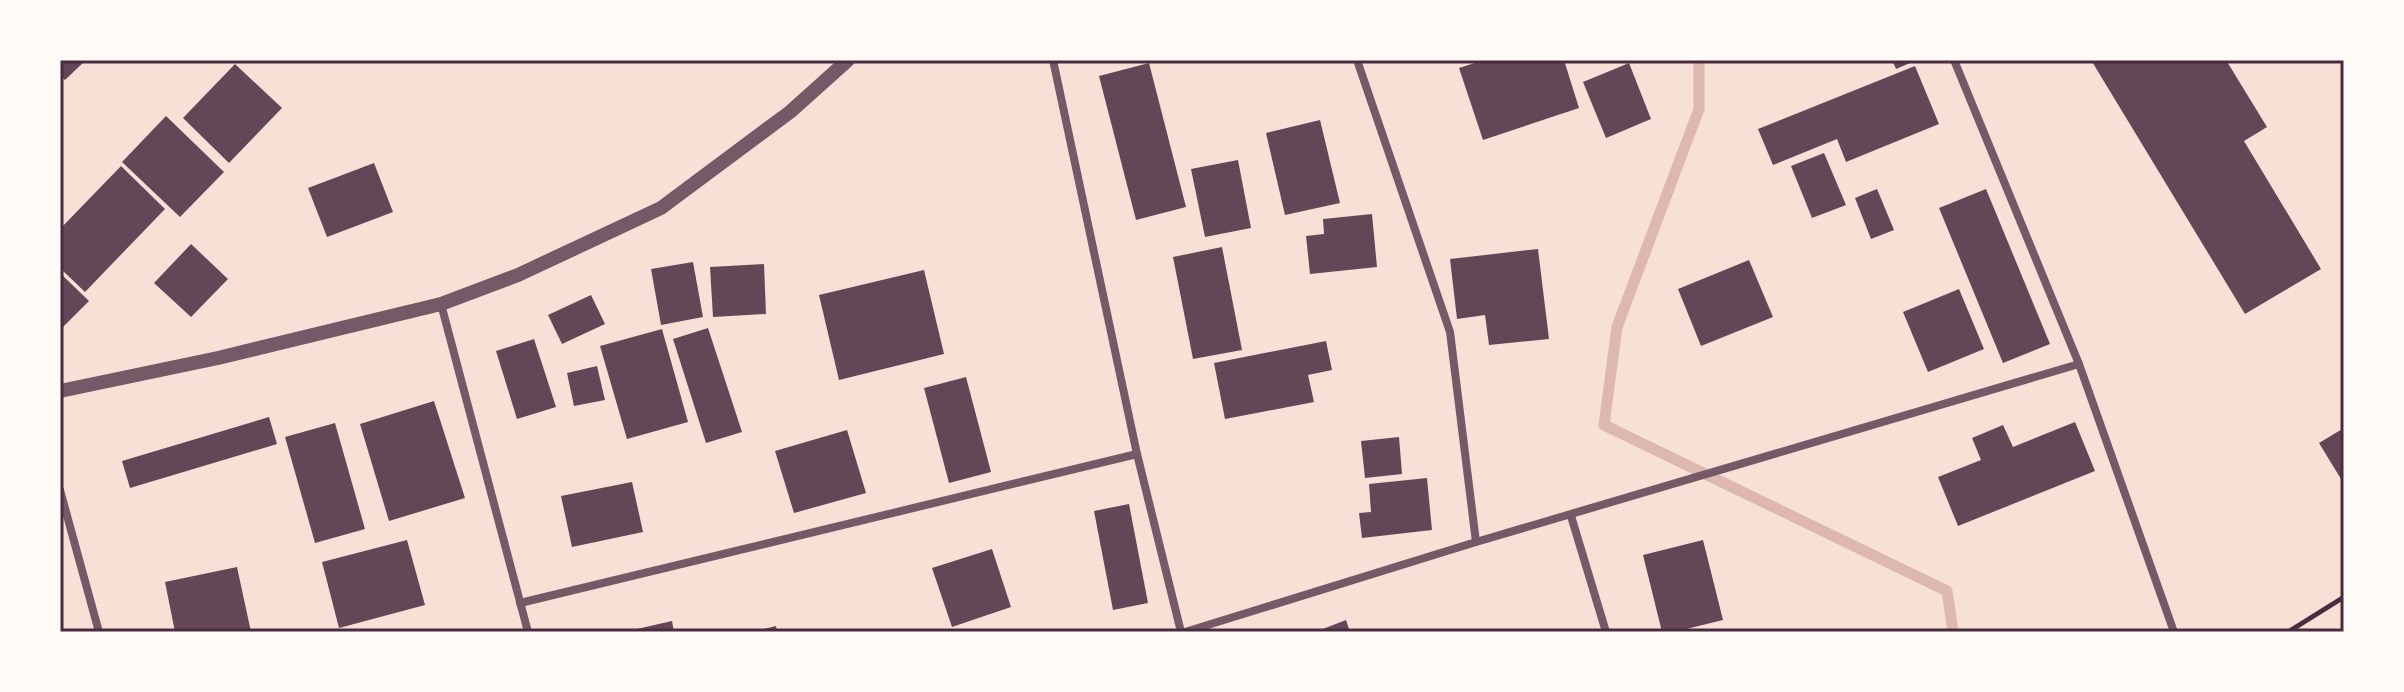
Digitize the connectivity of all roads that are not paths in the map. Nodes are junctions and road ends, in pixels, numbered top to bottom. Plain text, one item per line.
1 (848, 60) edge
2 (1053, 60) edge
3 (1357, 60) edge
4 (1954, 60) edge
5 (441, 304) junction
6 (2079, 364) junction
7 (60, 391) edge
8 (1137, 454) junction
9 (60, 490) edge
10 (1571, 516) junction
11 (1476, 542) junction
12 (520, 603) junction
13 (99, 632) edge
14 (528, 632) edge
15 (1183, 632) edge
16 (1606, 632) edge
17 (2174, 632) edge

1 - 5 street
2 - 8 street
3 - 11 street
4 - 6 street
5 - 7 street
5 - 12 street
6 - 10 street
6 - 17 street
8 - 12 street
8 - 15 street
9 - 13 street
10 - 11 street
10 - 16 street
11 - 15 street
12 - 14 street

